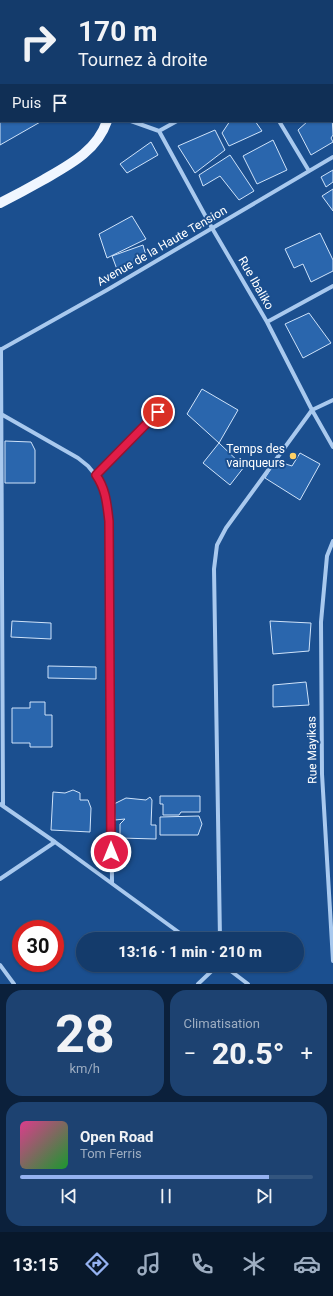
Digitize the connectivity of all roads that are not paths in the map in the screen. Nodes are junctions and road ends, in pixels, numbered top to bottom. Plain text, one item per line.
1 (107, 122) edge
2 (134, 122) edge
3 (175, 122) edge
4 (280, 122) edge
5 (159, 131) junction
6 (333, 157) edge
7 (309, 171) junction
8 (0, 203) edge
9 (212, 228) junction
10 (333, 286) edge
11 (267, 322) junction
12 (1, 350) edge
13 (333, 400) edge
14 (312, 410) junction
15 (158, 412) dead end
16 (1, 414) junction
17 (333, 447) edge
18 (96, 475) junction
19 (333, 541) edge
20 (2, 805) edge
21 (55, 842) junction
22 (0, 879) edge
23 (112, 883) junction
24 (178, 932) edge
25 (220, 932) edge
26 (333, 961) edge
27 (0, 965) edge
28 (211, 972) edge
29 (232, 972) edge
30 (14, 984) edge
31 (198, 984) edge
32 (248, 984) edge

1 - 8 main road
2 - 5 street
3 - 5 street
4 - 7 street
5 - 9 street, Rue Ibaliko
6 - 7 street, Avenue de la Haute Tension
7 - 9 street, Avenue de la Haute Tension
9 - 11 street, Rue Ibaliko
9 - 12 street, Avenue de la Haute Tension
10 - 11 street
11 - 14 street, Rue Ibaliko
12 - 16 street
13 - 14 street
14 - 17 street, Rue Ibaliko
14 - 25 street
15 - 18 street
16 - 18 street
16 - 20 street
18 - 23 street
19 - 26 street, Rue Mayikas
20 - 21 street
21 - 22 street
21 - 23 street
23 - 24 street
27 - 30 street
28 - 31 street
29 - 32 street

